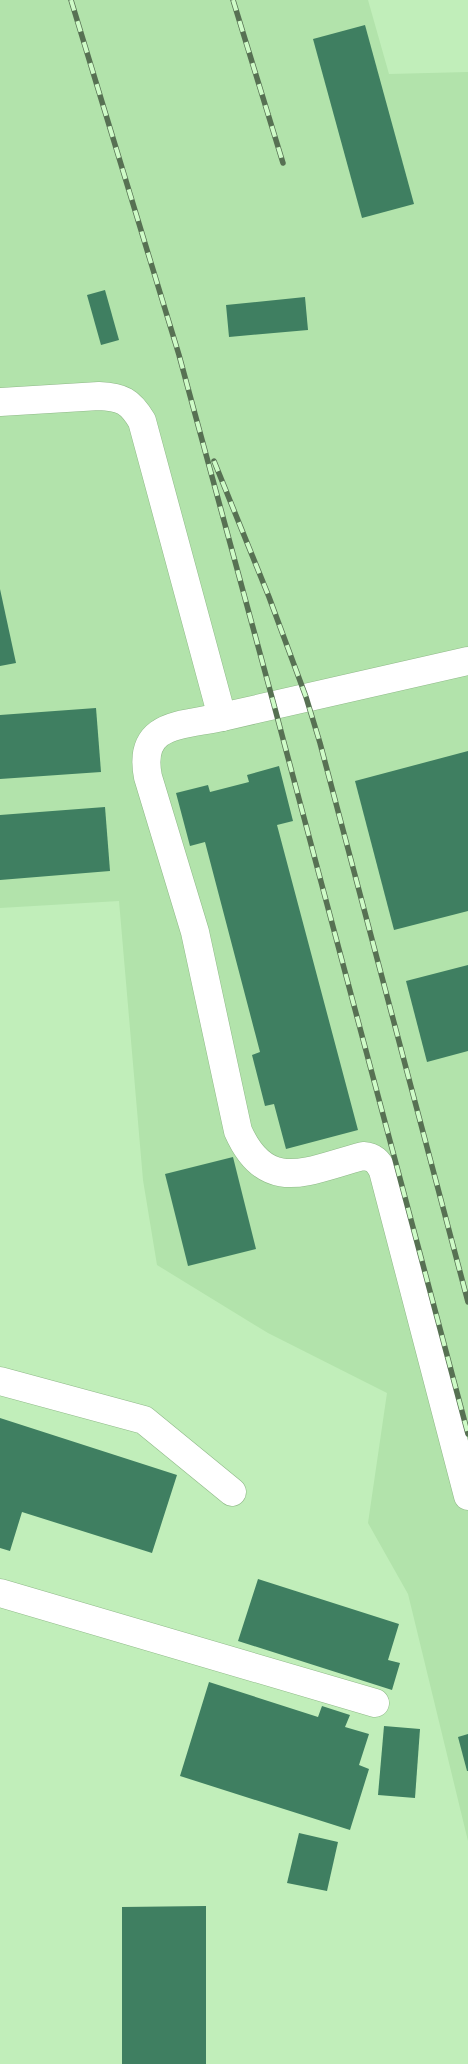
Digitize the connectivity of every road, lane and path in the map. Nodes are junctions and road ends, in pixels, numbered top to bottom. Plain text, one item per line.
1 (0, 402) edge
2 (468, 661) edge
3 (222, 717) junction
4 (0, 1381) edge
5 (232, 1492) dead end
6 (468, 1496) edge
7 (0, 1594) edge
8 (375, 1703) dead end

1 - 3 lane
2 - 3 lane
3 - 6 lane
4 - 5 lane
7 - 8 lane

